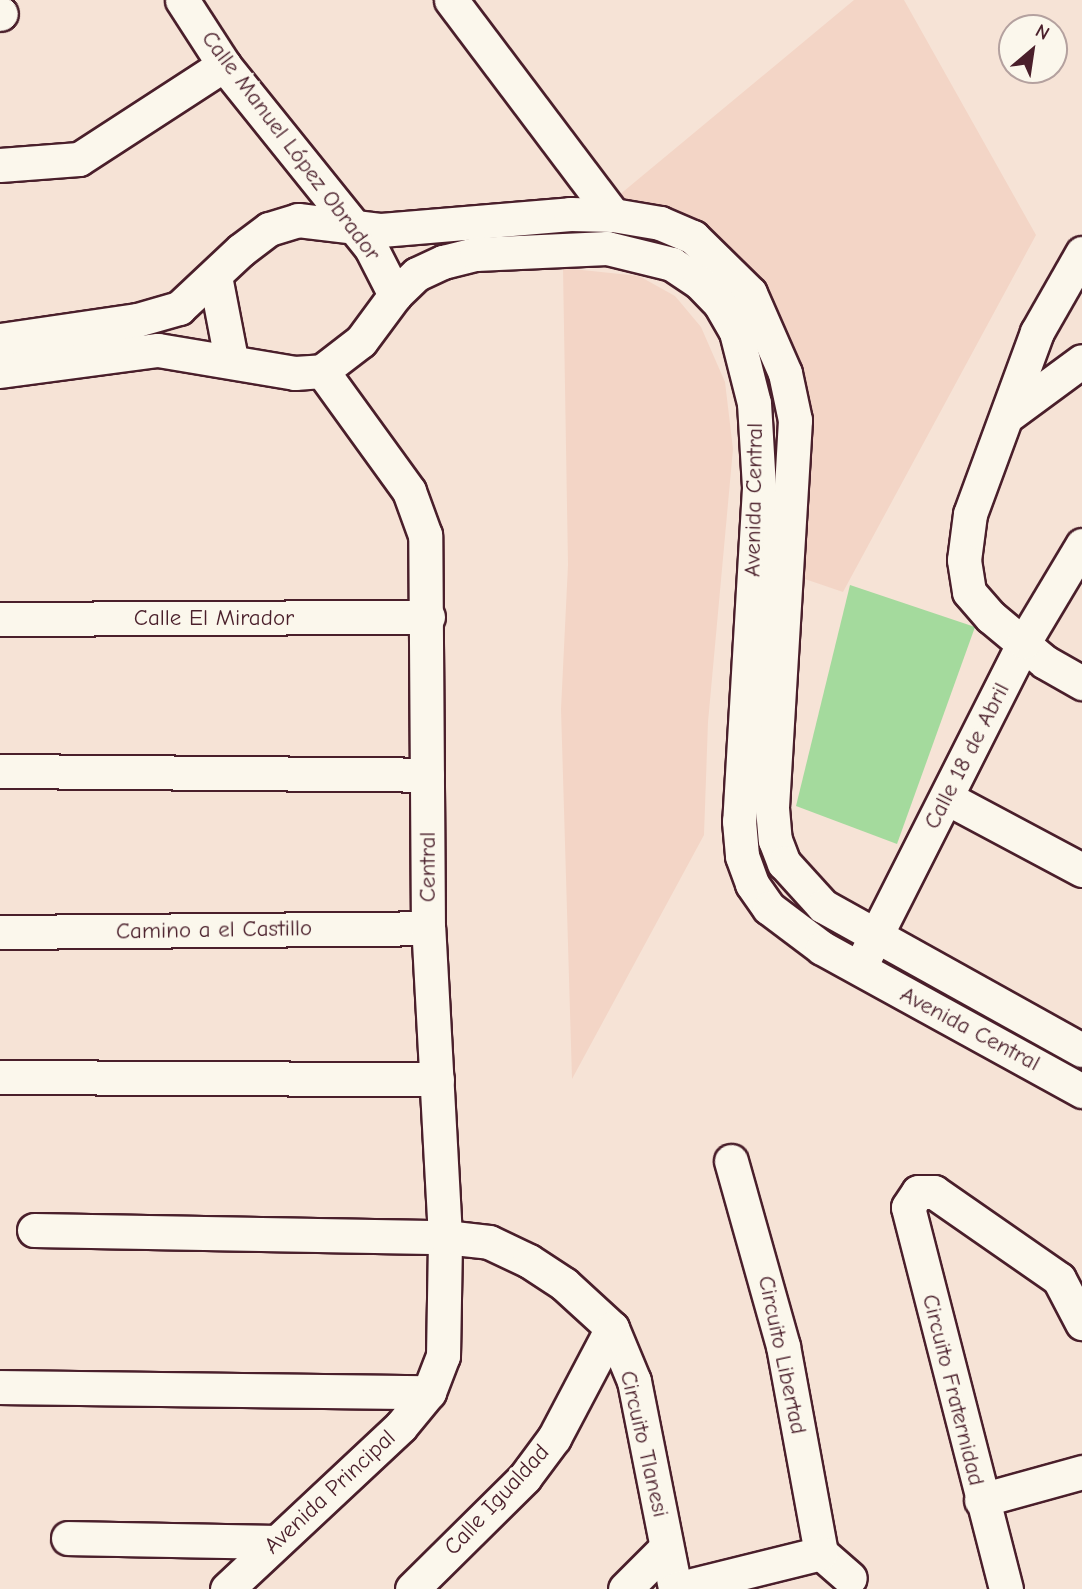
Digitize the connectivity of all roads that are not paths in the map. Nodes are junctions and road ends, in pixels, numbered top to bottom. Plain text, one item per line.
1 (182, 0) edge
2 (451, 0) edge
3 (224, 65) junction
4 (0, 165) edge
5 (613, 215) junction
6 (355, 229) junction
7 (1082, 253) edge
8 (215, 276) junction
9 (395, 295) junction
10 (0, 340) edge
11 (231, 359) junction
12 (1082, 361) edge
13 (321, 370) junction
14 (0, 371) edge
15 (1010, 414) junction
16 (1082, 545) edge
17 (428, 617) junction
18 (0, 619) edge
19 (1024, 642) junction
20 (1082, 683) edge
21 (0, 771) edge
22 (427, 775) junction
23 (947, 798) junction
24 (1082, 870) edge
25 (428, 928) junction
26 (0, 932) edge
27 (876, 935) junction
28 (859, 970) junction
29 (1082, 1050) edge
30 (0, 1077) edge
31 (437, 1079) junction
32 (1082, 1091) edge
33 (731, 1161) dead end
34 (34, 1230) dead end
35 (444, 1237) junction
36 (1082, 1322) edge
37 (612, 1328) junction
38 (0, 1387) edge
39 (429, 1392) junction
40 (1082, 1472) edge
41 (1082, 1495) edge
42 (984, 1511) junction
43 (68, 1538) dead end
44 (275, 1542) junction
45 (666, 1548) junction
46 (821, 1553) junction
47 (850, 1578) dead end
48 (227, 1589) edge
49 (412, 1589) edge
50 (625, 1589) edge
51 (676, 1589) edge
52 (1006, 1589) edge

1 - 3 street, Calle Manuel López Obrador
2 - 5 street
3 - 4 street
3 - 6 street, Calle Manuel López Obrador
5 - 6 street, Avenida Central
5 - 27 street, Avenida Central
6 - 8 street, Avenida Central
6 - 9 street, Calle Manuel López Obrador
7 - 15 street
8 - 10 street, Avenida Central
8 - 11 street
9 - 13 street, Avenida Central
9 - 28 street, Avenida Central
11 - 13 street
11 - 14 street
12 - 15 street
13 - 17 street, Central
15 - 19 street
16 - 19 street, Calle 18 de Abril
17 - 18 street, Calle El Mirador
17 - 22 street, Central
19 - 20 street
19 - 23 street, Calle 18 de Abril
21 - 22 street
22 - 25 street, Central
23 - 24 street
23 - 27 street, Calle 18 de Abril
25 - 26 street, Camino a el Castillo
25 - 31 street, Central
27 - 28 street, Calle 18 de Abril
27 - 29 street, Avenida Central
28 - 32 street, Avenida Central
30 - 31 street
31 - 35 street, Central
33 - 46 street, Circuito Libertad
34 - 35 street, Circuito Tlanesi
35 - 37 street, Circuito Tlanesi
35 - 39 street, Central
36 - 42 street, Circuito Fraternidad
37 - 45 street, Circuito Tlanesi
37 - 49 street, Calle Igualdad
38 - 39 street
39 - 44 street, Avenida Principal
40 - 42 street
41 - 42 street
42 - 52 street, Circuito Fraternidad
43 - 44 street
44 - 48 street, Avenida Principal
45 - 50 street
45 - 51 street, Circuito Tlanesi
46 - 47 street
46 - 51 street

